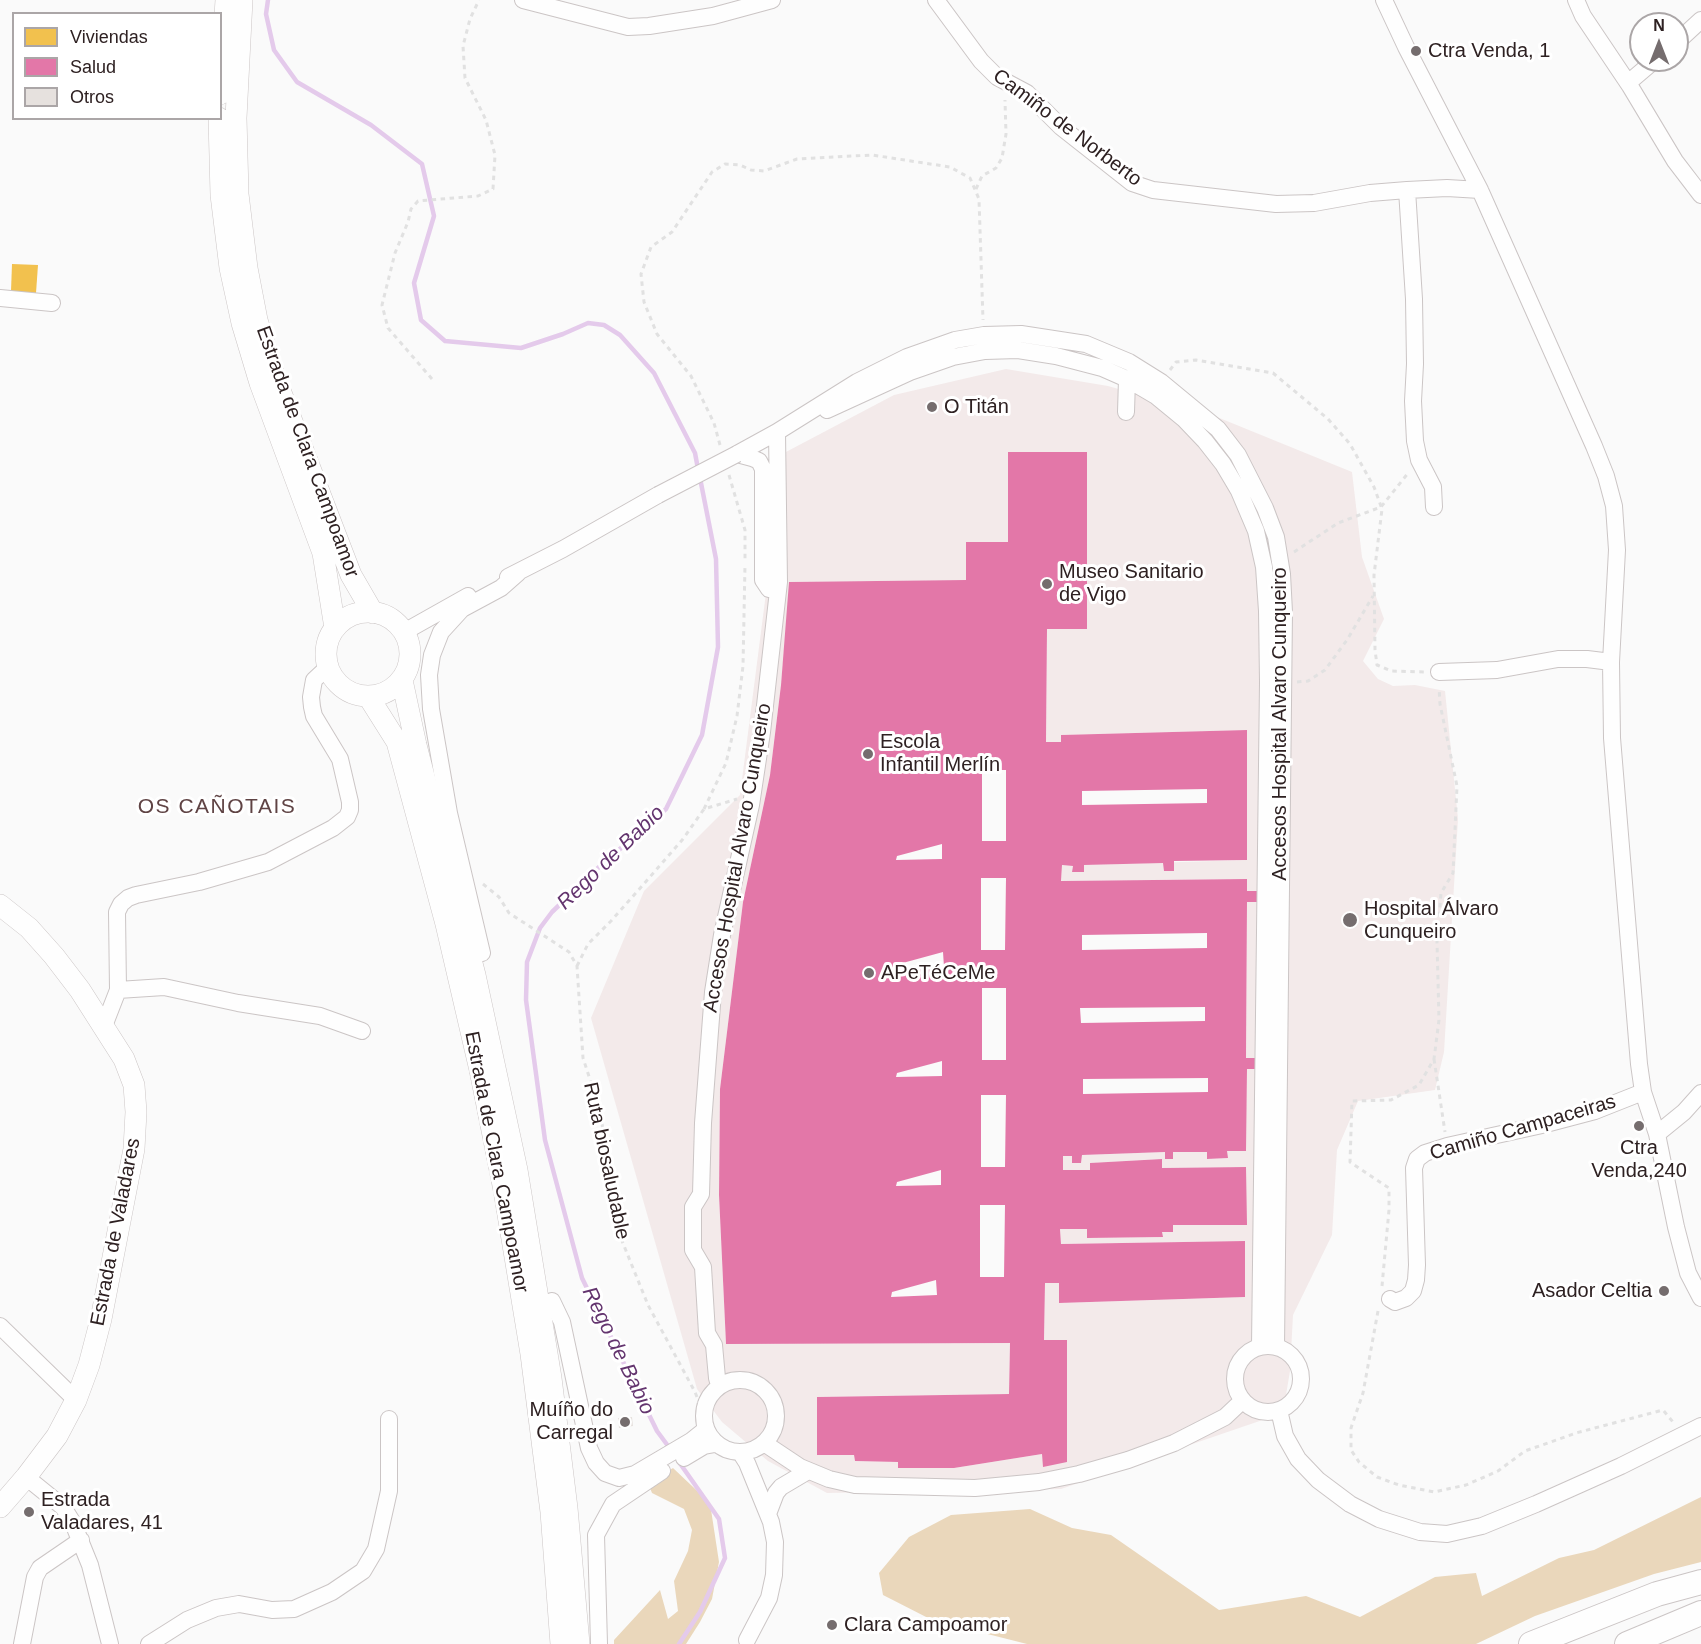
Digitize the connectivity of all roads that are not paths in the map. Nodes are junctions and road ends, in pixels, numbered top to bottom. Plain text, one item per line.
1 (226, 0) edge
2 (242, 0) edge
3 (523, 0) edge
4 (772, 0) edge
5 (936, 0) edge
6 (1384, 0) edge
7 (1576, 0) edge
8 (1701, 20) edge
9 (1689, 31) edge
10 (222, 63) edge
11 (1641, 72) edge
12 (1628, 83) junction
13 (219, 120) edge
14 (1407, 190) junction
15 (1480, 190) junction
16 (1701, 195) edge
17 (0, 298) edge
18 (52, 303) dead end
19 (1127, 379) junction
20 (1126, 412) dead end
21 (777, 432) junction
22 (729, 458) junction
23 (1434, 507) dead end
24 (518, 573) junction
25 (769, 589) dead end
26 (373, 613) junction
27 (335, 628) junction
28 (404, 632) junction
29 (1611, 662) junction
30 (328, 667) junction
31 (1439, 672) road end
32 (402, 680) junction
33 (368, 696) junction
34 (0, 905) edge
35 (459, 907) junction
36 (482, 953) junction
37 (118, 990) junction
38 (104, 1026) junction
39 (362, 1031) dead end
40 (1643, 1092) junction
41 (1701, 1093) edge
42 (1657, 1134) junction
43 (1701, 1298) edge
44 (1384, 1299) road end
45 (552, 1301) junction
46 (0, 1326) edge
47 (1268, 1346) junction
48 (719, 1385) junction
49 (76, 1400) junction
50 (1242, 1401) junction
51 (1279, 1410) junction
52 (389, 1419) dead end
53 (1701, 1426) edge
54 (706, 1434) junction
55 (764, 1443) junction
56 (740, 1452) junction
57 (808, 1471) junction
58 (26, 1477) junction
59 (639, 1479) junction
60 (0, 1506) edge
61 (768, 1514) junction
62 (81, 1540) junction
63 (1701, 1582) edge
64 (1701, 1613) edge
65 (747, 1640) dead end
66 (22, 1644) edge
67 (111, 1644) edge
68 (149, 1644) edge
69 (561, 1644) edge
70 (579, 1644) edge
71 (592, 1644) edge
72 (599, 1644) edge
73 (1531, 1644) edge
74 (1627, 1644) edge

1 - 10 main road
2 - 26 main road, Estrada de Clara Campoamor
3 - 4 street
5 - 14 street, Camiño de Norberto
6 - 15 street
7 - 12 street
8 - 9 street
11 - 12 street
12 - 16 street
13 - 27 main road, Estrada de Clara Campoamor
14 - 15 street, Camiño de Norberto
14 - 23 street
15 - 29 street
17 - 18 street
19 - 20 street
19 - 21 street, Accesos Hospital Alvaro Cunqueiro
19 - 47 street, Accesos Hospital Alvaro Cunqueiro
21 - 22 street, Accesos Hospital Alvaro Cunqueiro
21 - 47 street, Accesos Hospital Alvaro Cunqueiro
21 - 48 street, Accesos Hospital Alvaro Cunqueiro
22 - 24 street, Accesos Hospital Alvaro Cunqueiro, bridge
22 - 25 street
24 - 28 street, Accesos Hospital Alvaro Cunqueiro
24 - 36 street, Accesos Hospital Alvaro Cunqueiro
26 - 27 main road
26 - 28 main road
27 - 30 main road, Estrada de Clara Campoamor
28 - 32 main road, Estrada de Clara Campoamor
29 - 31 street
29 - 40 street
30 - 33 main road
30 - 37 street
32 - 33 main road
32 - 35 main road, Estrada de Clara Campoamor
33 - 69 main road, Estrada de Clara Campoamor
34 - 38 main road, Estrada de Valadares
35 - 36 main road, Estrada de Clara Campoamor
35 - 70 main road, Estrada de Clara Campoamor
36 - 45 main road, Estrada de Clara Campoamor
37 - 38 street
37 - 39 street
38 - 49 main road, Estrada de Valadares
40 - 42 street
40 - 44 street, Camiño Campaceiras
41 - 42 street
42 - 43 street
45 - 59 street
45 - 71 main road, Estrada de Clara Campoamor
46 - 49 street
47 - 50 street
47 - 51 street
48 - 54 street
48 - 55 street
49 - 58 main road, Estrada de Valadares
50 - 51 street
50 - 57 street
51 - 53 street
52 - 68 street
54 - 56 street
54 - 59 street
55 - 56 street
55 - 57 street
56 - 61 street
57 - 61 street
58 - 60 main road, Estrada de Valadares
58 - 62 street
59 - 72 street
61 - 65 street
62 - 66 street
62 - 67 street
63 - 73 highway
64 - 74 highway

